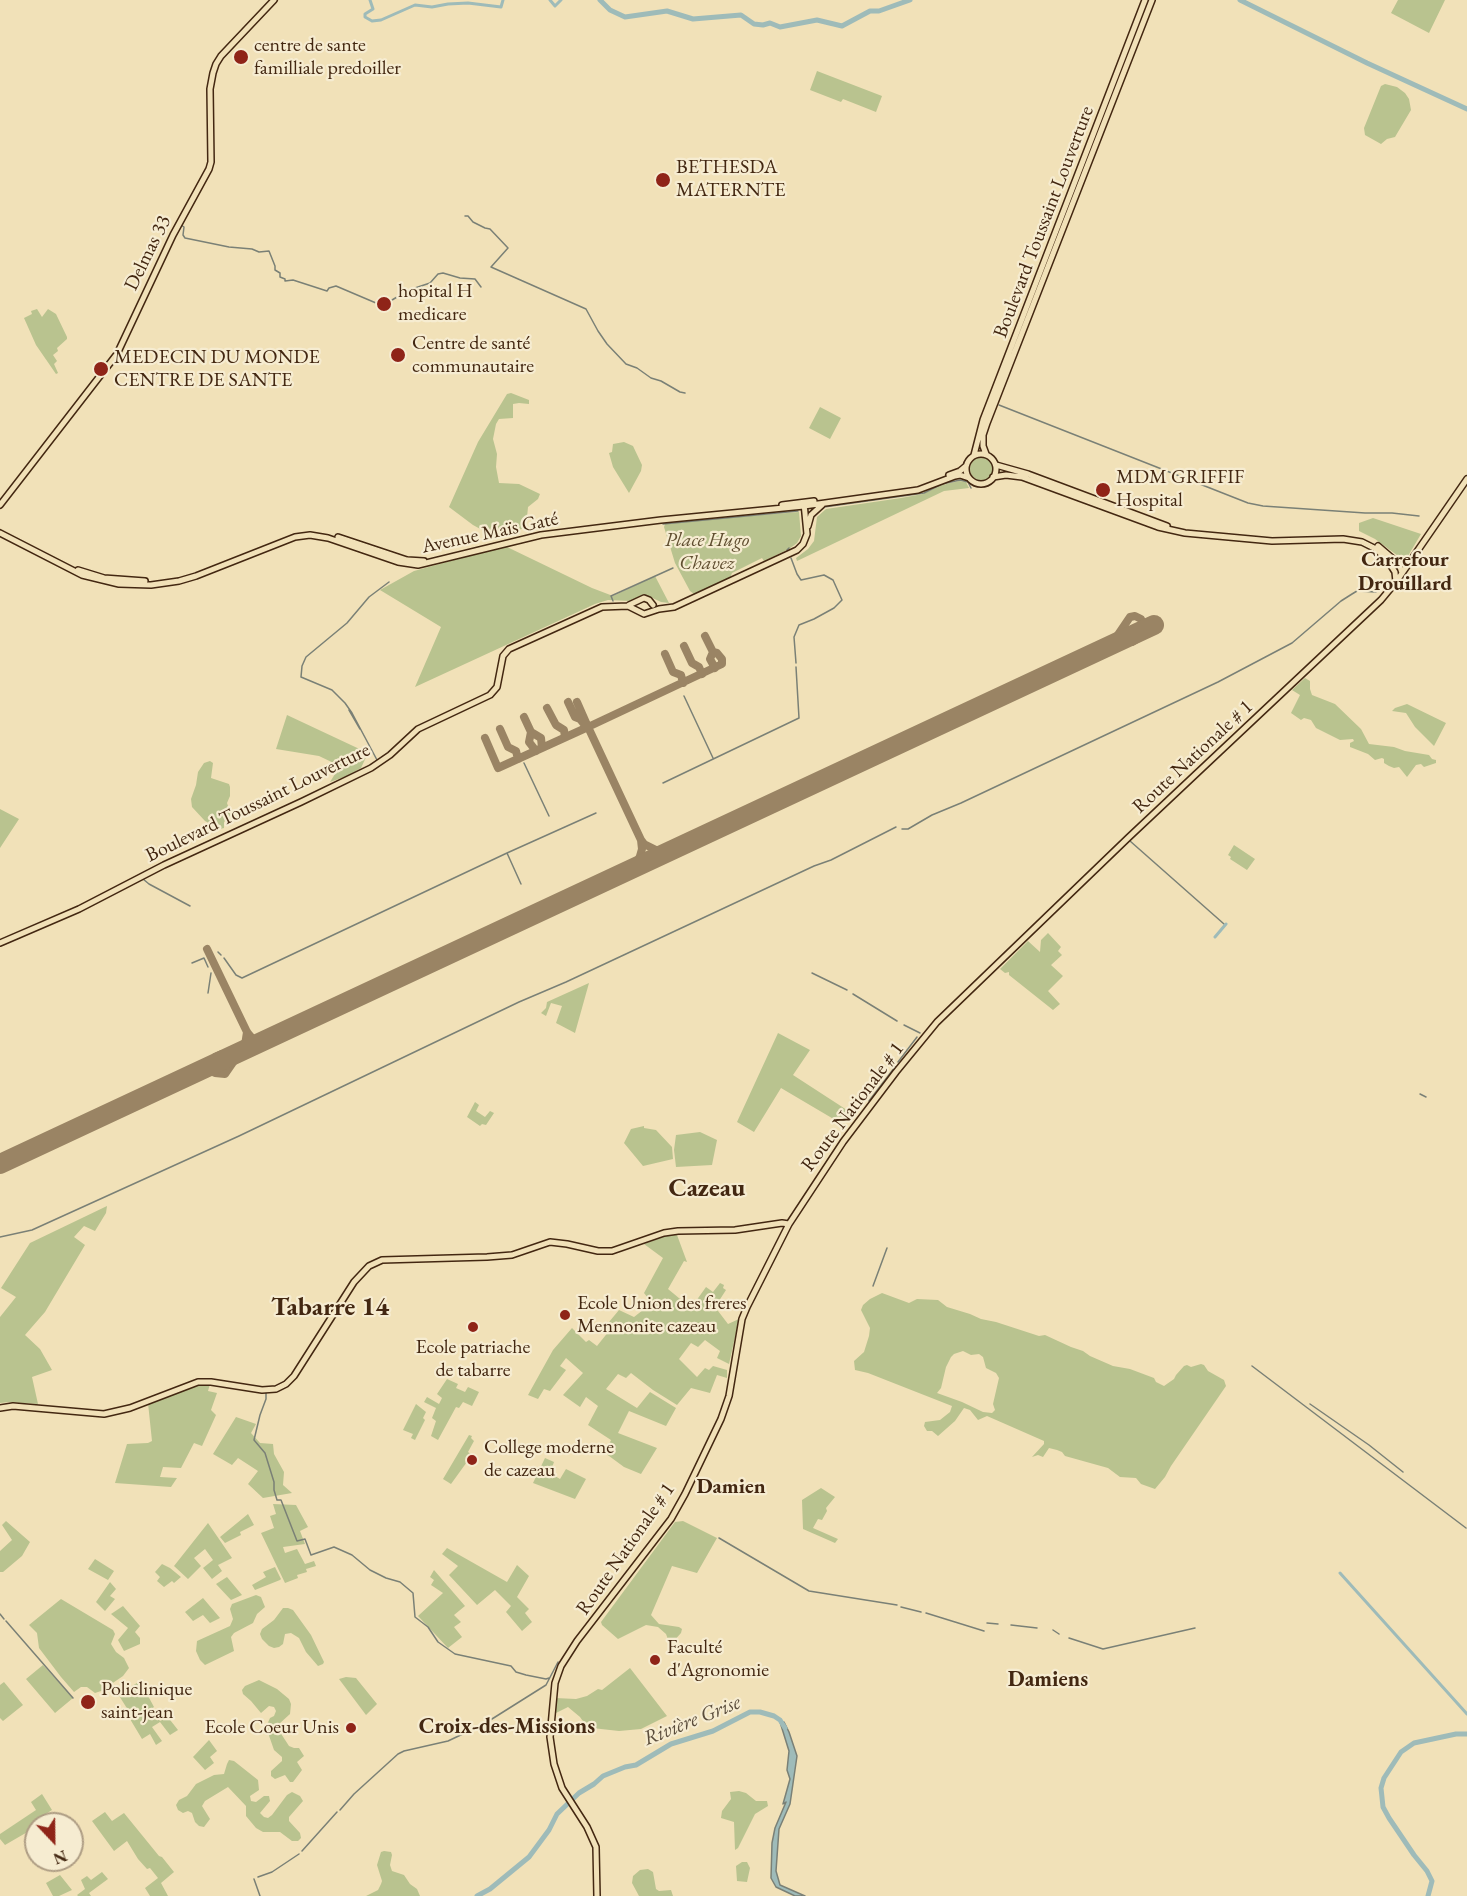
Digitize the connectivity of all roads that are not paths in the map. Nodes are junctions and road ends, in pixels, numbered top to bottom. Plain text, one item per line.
1 (274, 0) edge
2 (1145, 0) edge
3 (1152, 0) edge
4 (986, 454) junction
5 (974, 455) junction
6 (996, 465) junction
7 (966, 466) junction
8 (993, 477) junction
9 (969, 478) junction
10 (1467, 479) edge
11 (826, 502) junction
12 (804, 504) junction
13 (0, 505) edge
14 (807, 527) junction
15 (0, 531) edge
16 (1402, 573) junction
17 (1396, 582) junction
18 (638, 601) junction
19 (653, 605) junction
20 (628, 606) junction
21 (664, 608) junction
22 (637, 610) junction
23 (651, 612) junction
24 (0, 943) edge
25 (789, 1224) junction
26 (0, 1408) edge
27 (597, 1896) edge

1 - 13 main road, Delmas 33
2 - 5 main road, Boulevard Toussaint Louverture
3 - 4 main road, Boulevard Toussaint Louverture
4 - 5 main road
4 - 6 main road
5 - 7 main road
6 - 8 main road
6 - 16 main road
7 - 9 main road
7 - 12 main road, Avenue Maïs Gaté
8 - 9 main road
8 - 17 main road
9 - 11 main road, Avenue Maïs Gaté
10 - 16 main road, Route Nationale # 1
11 - 12 main road, Avenue Maïs Gaté
11 - 14 main road
12 - 14 main road
12 - 15 main road, Avenue Maïs Gaté
14 - 21 main road
16 - 17 main road, Route Nationale # 1
17 - 25 main road, Route Nationale # 1
18 - 19 main road
18 - 20 main road, Boulevard Toussaint Louverture
18 - 22 main road
19 - 21 main road
19 - 23 main road
20 - 22 main road, Boulevard Toussaint Louverture
20 - 24 main road, Boulevard Toussaint Louverture
21 - 23 main road
22 - 23 main road
25 - 26 main road
25 - 27 main road, Route Nationale # 1

